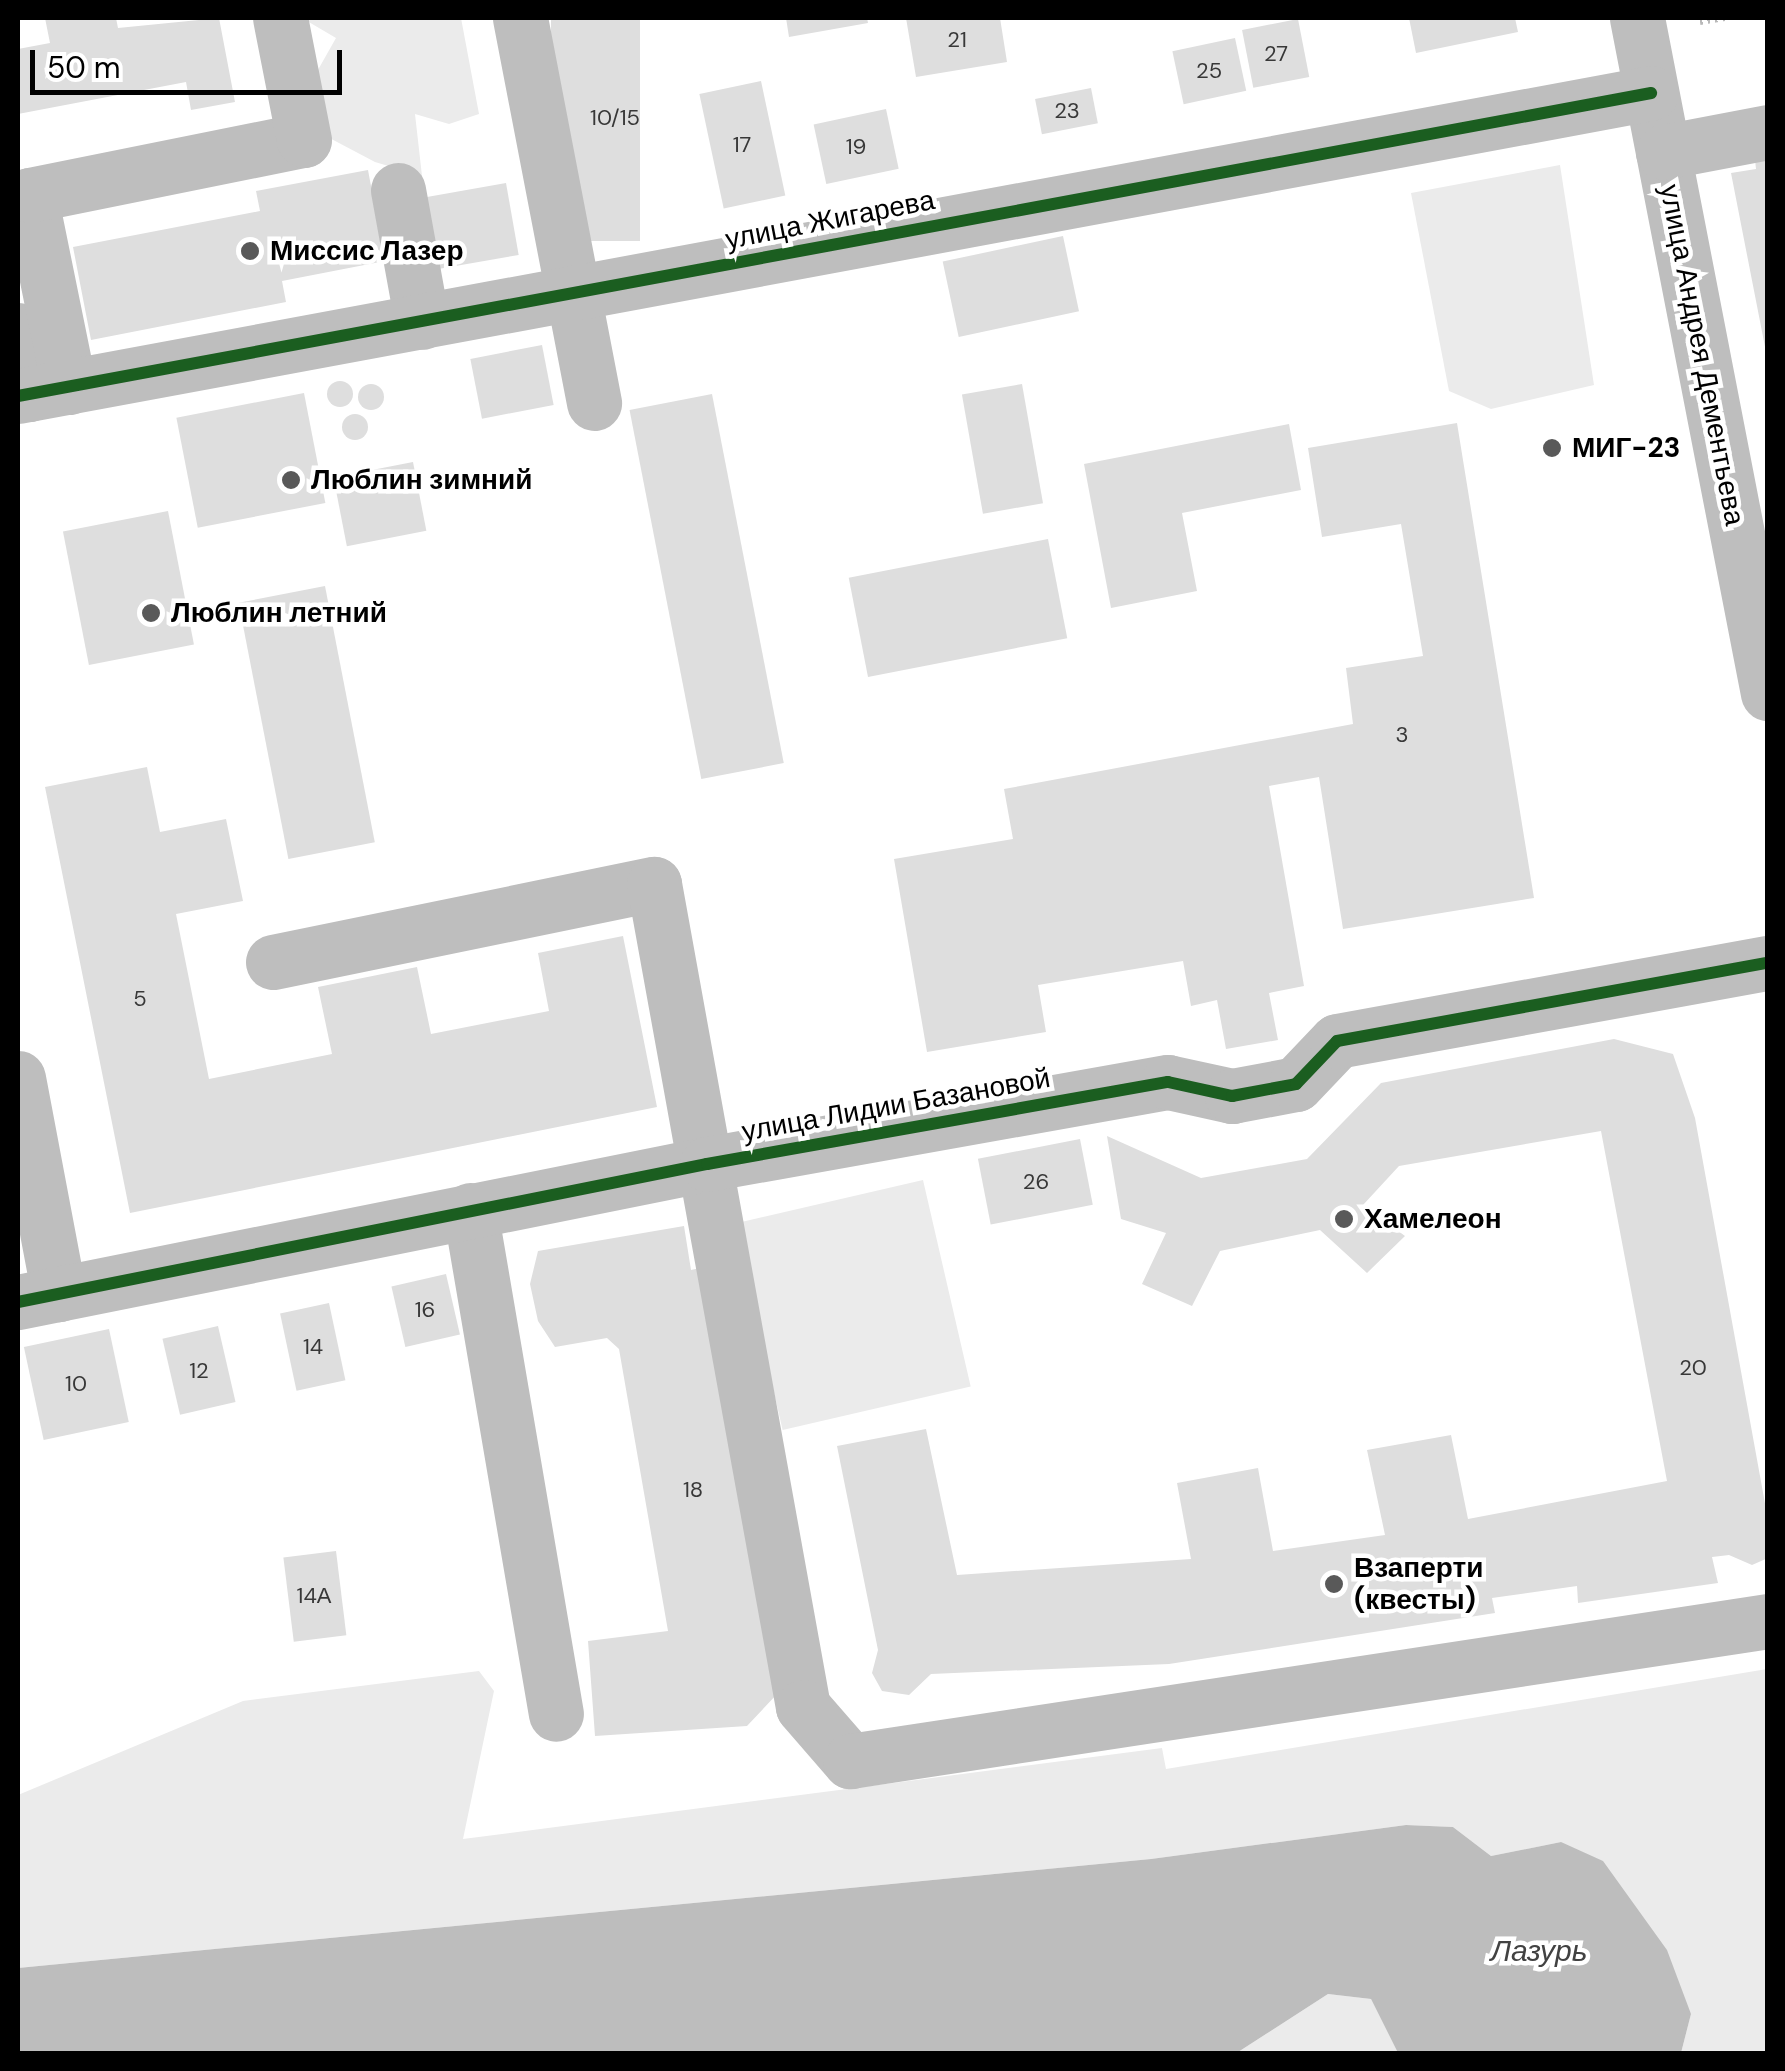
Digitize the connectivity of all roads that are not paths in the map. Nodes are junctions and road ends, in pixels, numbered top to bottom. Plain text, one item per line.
1 (280, 18) edge
2 (520, 18) edge
3 (1637, 18) edge
4 (1652, 93) junction
5 (1768, 132) edge
6 (1663, 152) junction
7 (398, 190) dead end
8 (573, 293) junction
9 (422, 322) junction
10 (18, 330) edge
11 (38, 393) edge
12 (594, 403) dead end
13 (1765, 664) edge
14 (273, 962) dead end
15 (1768, 963) edge
16 (18, 1078) edge
17 (707, 1164) junction
18 (470, 1210) junction
19 (38, 1298) edge
20 (1768, 1621) edge
21 (556, 1714) dead end

1 - 11 street
2 - 8 street
3 - 4 street, улица Андрея Дементьева
4 - 6 street, улица Андрея Дементьева
4 - 8 street, улица Жигарева
5 - 6 street
6 - 13 street, улица Андрея Дементьева
7 - 9 street
8 - 9 street, улица Жигарева
8 - 12 street
9 - 11 street, улица Жигарева
10 - 11 street
14 - 17 street
15 - 17 street, улица Лидии Базановой
16 - 19 street
17 - 18 street, улица Лидии Базановой
17 - 20 street
18 - 19 street, улица Лидии Базановой
18 - 21 street

